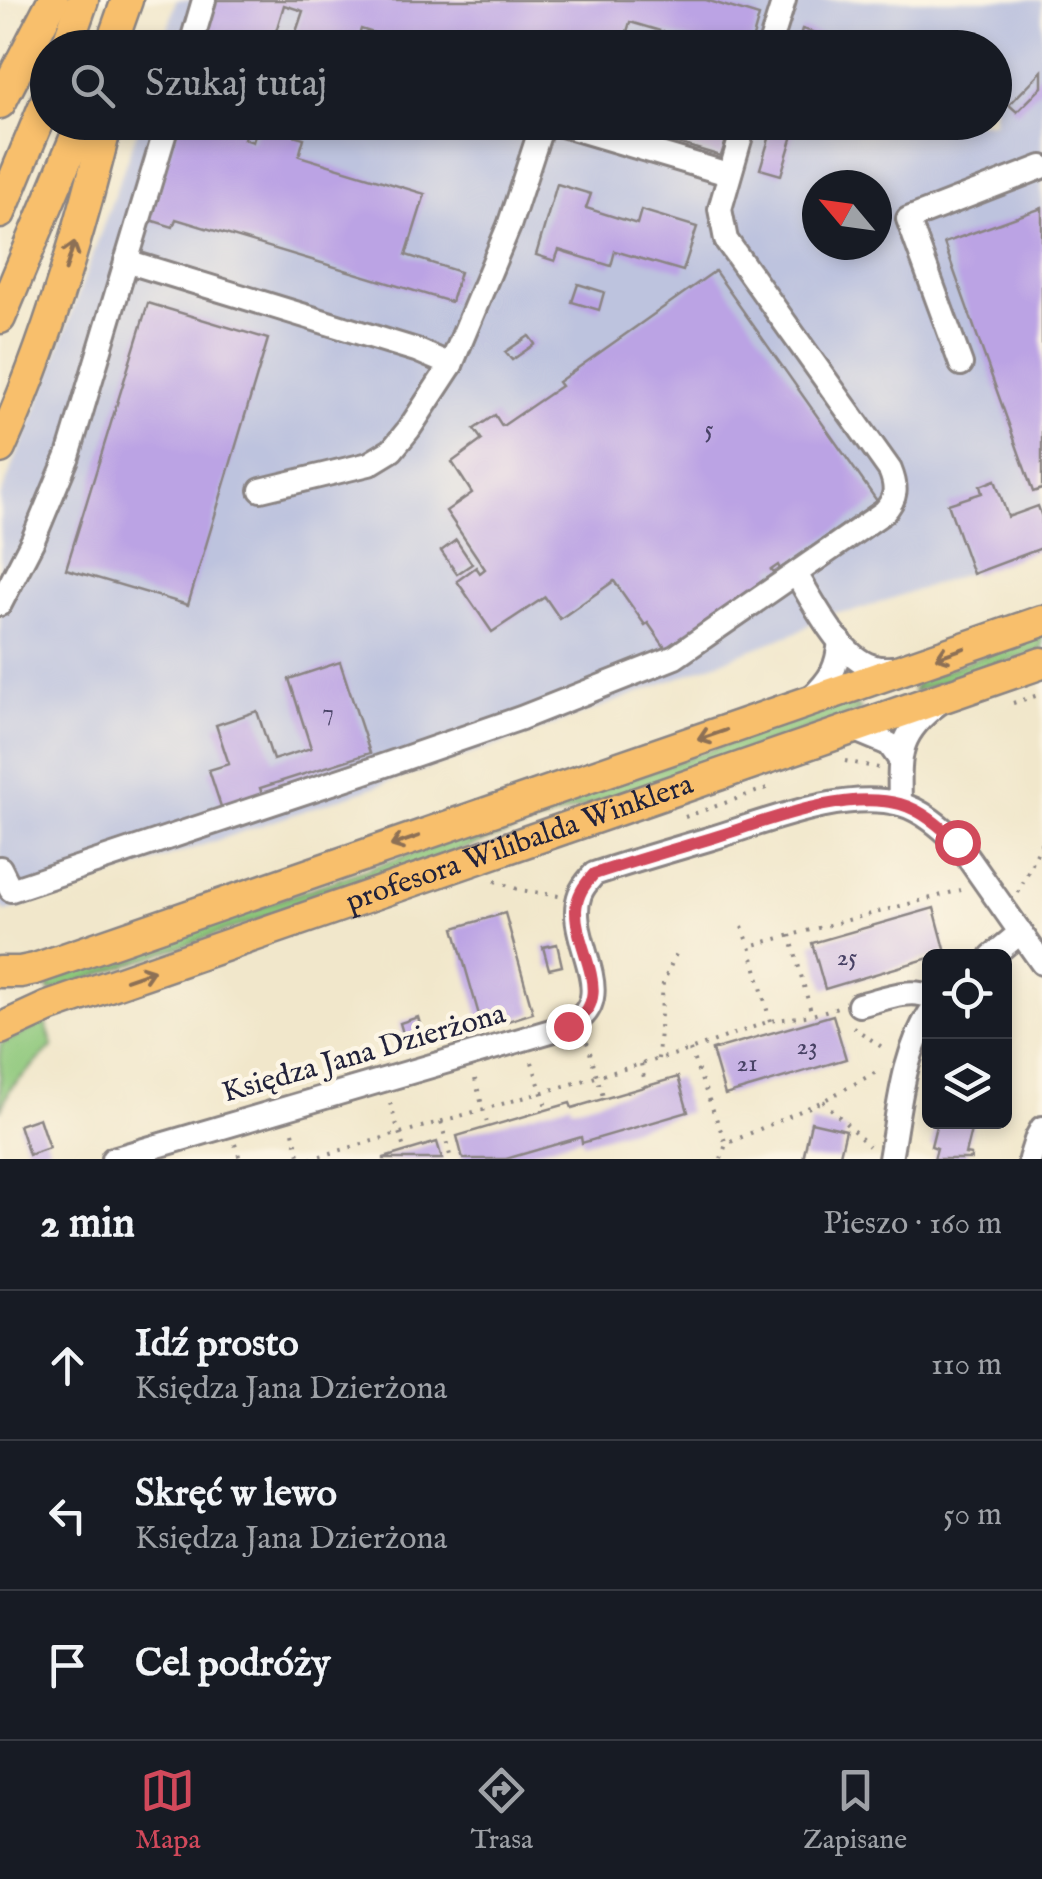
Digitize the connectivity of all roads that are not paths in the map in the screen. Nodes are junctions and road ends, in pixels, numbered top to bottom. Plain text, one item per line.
1 (53, 0) edge
2 (83, 0) edge
3 (127, 0) edge
4 (139, 0) edge
5 (204, 0) edge
6 (784, 0) edge
7 (38, 30) edge
8 (72, 30) edge
9 (116, 30) edge
10 (131, 30) edge
11 (195, 30) edge
12 (775, 30) edge
13 (30, 45) edge
14 (0, 103) edge
15 (30, 140) edge
16 (74, 140) edge
17 (103, 140) edge
18 (163, 140) edge
19 (537, 140) edge
20 (613, 140) edge
21 (738, 140) edge
22 (1042, 167) edge
23 (728, 174) junction
24 (0, 213) edge
25 (126, 261) junction
26 (0, 318) edge
27 (961, 364) dead end
28 (450, 365) junction
29 (0, 448) edge
30 (261, 490) dead end
31 (796, 574) junction
32 (0, 604) edge
33 (1042, 622) edge
34 (840, 642) junction
35 (1042, 663) edge
36 (907, 668) junction
37 (949, 695) junction
38 (804, 703) junction
39 (852, 729) junction
40 (899, 758) junction
41 (900, 804) junction
42 (0, 868) edge
43 (1014, 922) junction
44 (997, 949) edge
45 (1042, 962) edge
46 (0, 972) edge
47 (922, 993) edge
48 (859, 1005) road end
49 (922, 1025) edge
50 (0, 1029) edge
51 (1042, 1128) edge
52 (891, 1157) edge
53 (113, 1159) edge
54 (1030, 1159) edge

1 - 7 main road
2 - 8 main road
3 - 9 main road
4 - 10 main road
5 - 11 street
6 - 12 street
13 - 14 main road
15 - 24 main road
16 - 26 main road
29 -> 17 main road
18 - 25 street
19 - 28 street
20 - 23 street
21 - 23 street
22 - 27 street
23 - 31 street
25 - 28 street
25 - 32 street
28 - 30 street
31 - 34 street
31 - 42 street
33 -> 36 main road, profesora Wilibalda Winklera
34 - 36 street
34 - 38 street
35 - 37 main road, profesora Wilibalda Winklera
36 - 38 main road, profesora Wilibalda Winklera
37 - 39 main road, profesora Wilibalda Winklera
37 - 40 street
38 -> 46 main road, profesora Wilibalda Winklera
39 - 40 street
50 -> 39 main road, profesora Wilibalda Winklera
40 - 41 street
41 - 43 street
41 - 53 street, Księdza Jana Dzierżona
43 - 44 street
43 - 45 street
47 - 48 street
49 - 52 street
51 - 54 street

